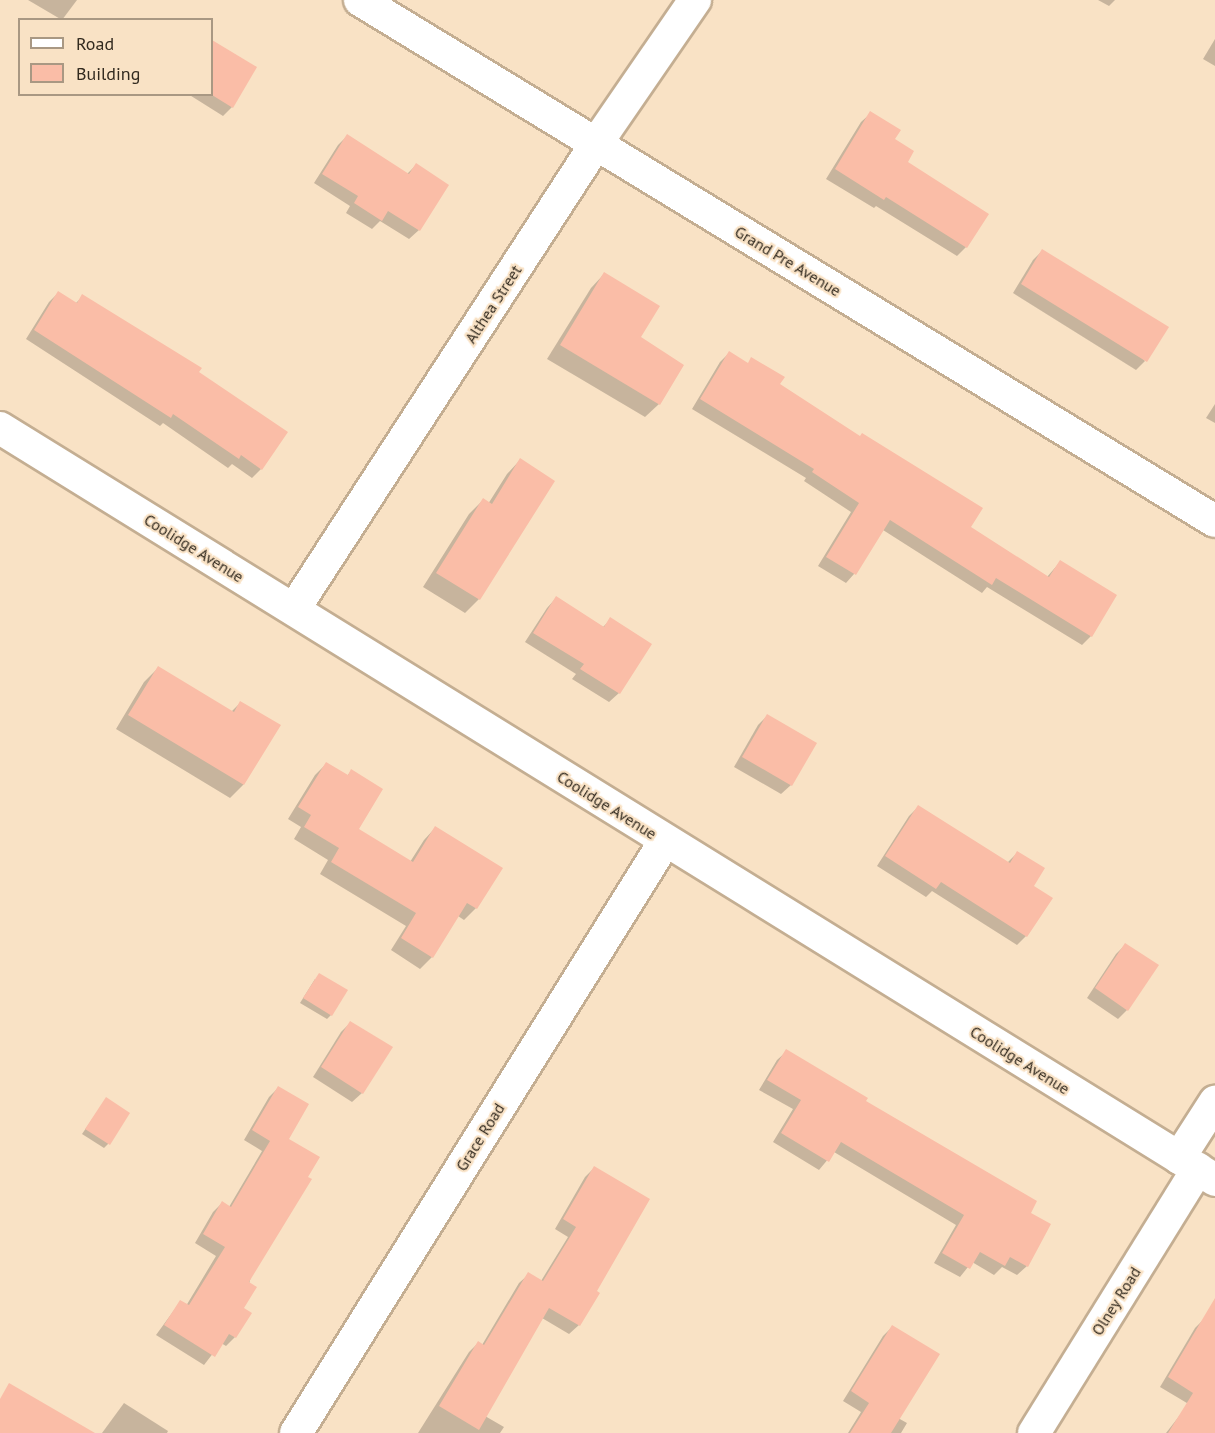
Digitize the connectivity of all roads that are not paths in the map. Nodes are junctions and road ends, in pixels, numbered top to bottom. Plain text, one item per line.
1 (360, 0) edge
2 (695, 0) edge
3 (597, 144) junction
4 (0, 428) edge
5 (1215, 521) edge
6 (294, 609) junction
7 (665, 841) junction
8 (1215, 1102) edge
9 (1197, 1169) edge
10 (296, 1433) edge
11 (1034, 1433) edge

1 - 3 street, Grand Pre Avenue
2 - 3 street, Althea Street
3 - 5 street, Grand Pre Avenue
3 - 6 street, Althea Street
4 - 6 street, Coolidge Avenue
6 - 7 street, Coolidge Avenue
7 - 9 street, Coolidge Avenue
7 - 10 street, Grace Road
8 - 9 street, Olney Road
9 - 11 street, Olney Road

